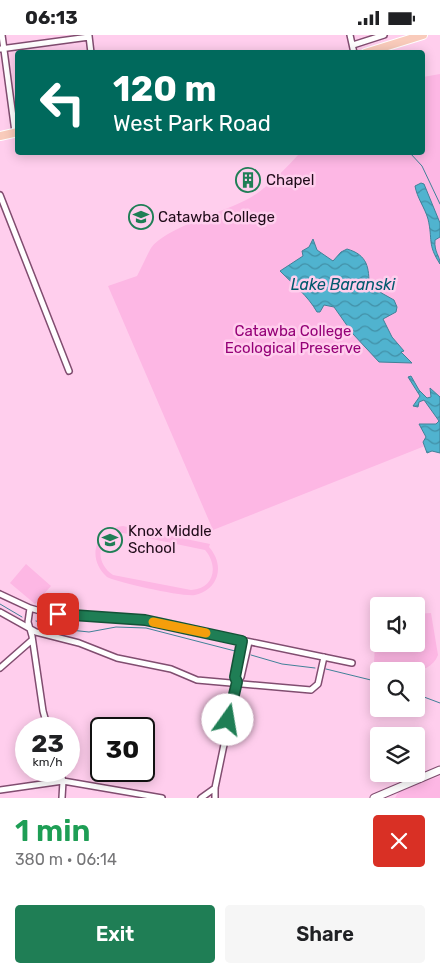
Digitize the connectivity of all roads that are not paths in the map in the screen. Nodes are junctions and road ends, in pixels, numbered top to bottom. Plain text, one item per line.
1 (2, 35) edge
2 (350, 35) edge
3 (384, 35) edge
4 (423, 35) edge
5 (89, 36) edge
6 (353, 45) junction
7 (2, 49) edge
8 (91, 50) edge
9 (354, 50) edge
10 (375, 50) edge
11 (15, 126) edge
12 (15, 132) edge
13 (0, 136) edge
14 (0, 195) edge
15 (69, 371) dead end
16 (0, 594) edge
17 (30, 609) junction
18 (0, 612) edge
19 (28, 629) junction
20 (32, 640) junction
21 (242, 641) junction
22 (249, 642) junction
23 (324, 657) junction
24 (352, 663) dead end
25 (0, 668) edge
26 (237, 682) junction
27 (46, 717) edge
28 (440, 770) edge
29 (56, 782) edge
30 (63, 782) edge
31 (69, 782) edge
32 (215, 788) junction
33 (0, 790) edge
34 (62, 798) edge
35 (162, 798) edge
36 (201, 798) edge
37 (215, 798) edge
38 (374, 798) edge

1 - 7 street
2 - 6 street
3 - 6 street
4 - 10 main road
5 - 7 street
5 - 8 street
6 - 9 street
7 - 11 street
12 - 13 main road
14 - 15 street
16 - 17 street
17 - 19 street
17 - 21 street
18 - 19 street
19 - 20 street
19 - 26 street
20 - 25 street
20 - 27 street
21 - 22 street
21 - 26 street
22 - 23 street
22 - 26 street
23 - 24 street
23 - 26 street
26 - 32 street
28 - 38 street
29 - 33 street
30 - 34 street
31 - 35 street
32 - 36 street
32 - 37 street

